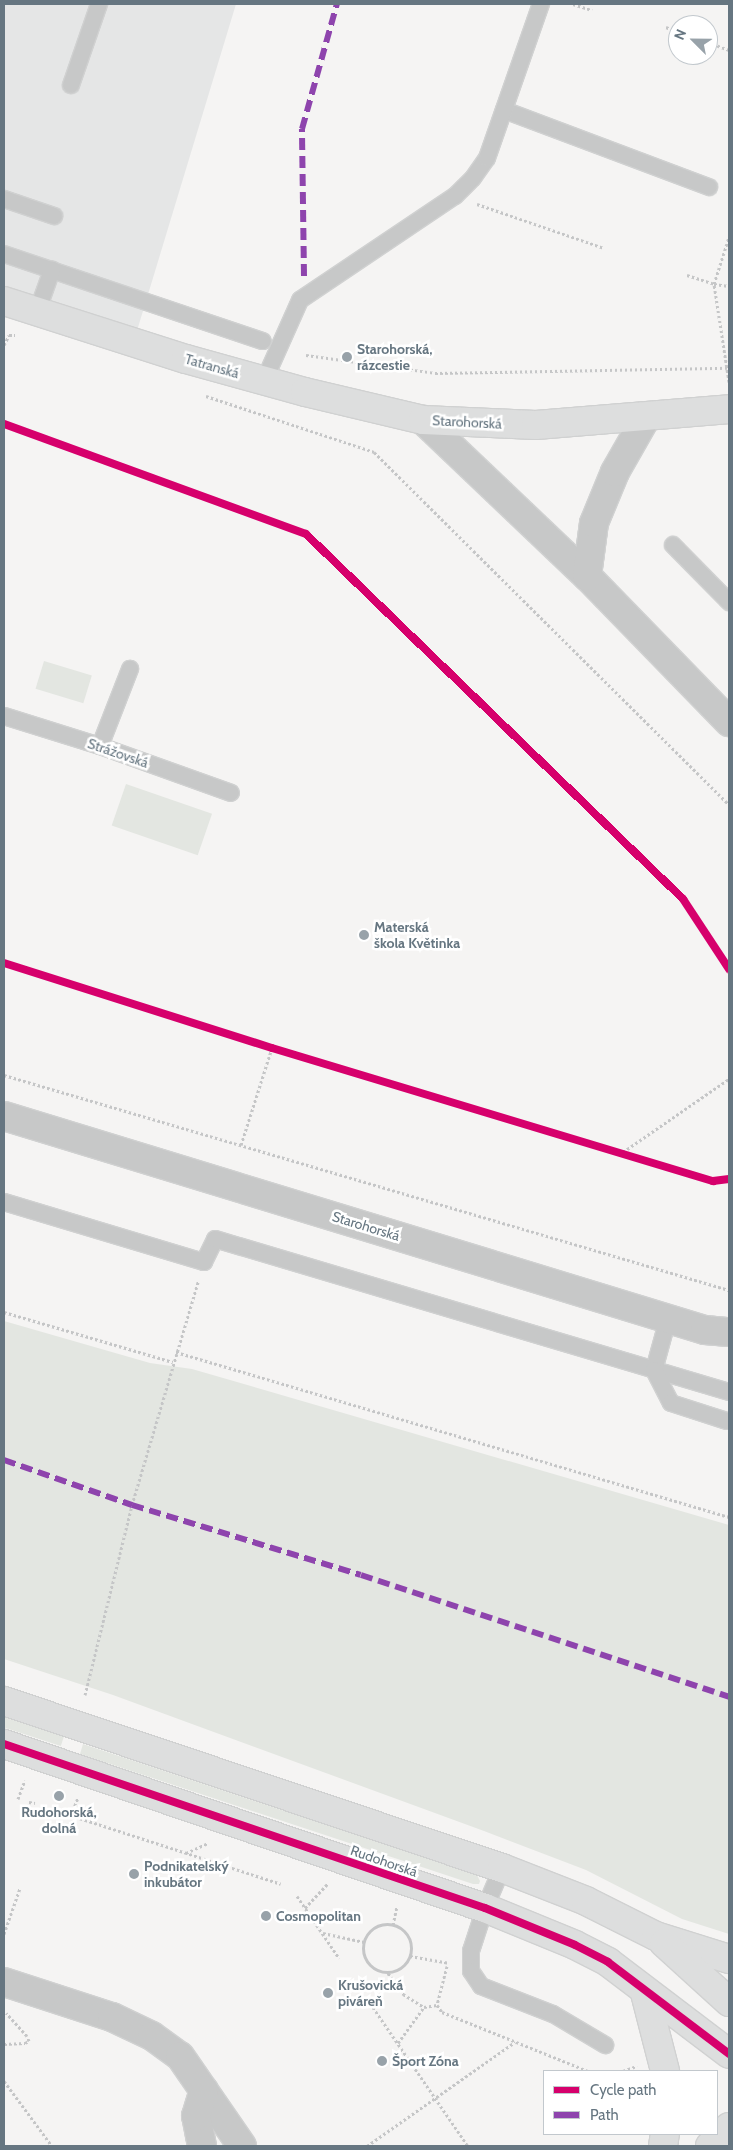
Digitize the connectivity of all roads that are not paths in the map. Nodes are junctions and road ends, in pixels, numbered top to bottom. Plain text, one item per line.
1 (99, 4) edge
2 (541, 4) edge
3 (71, 86) dead end
4 (504, 110) junction
5 (709, 187) dead end
6 (4, 199) edge
7 (54, 216) dead end
8 (4, 254) edge
9 (52, 270) junction
10 (4, 301) edge
11 (37, 312) junction
12 (264, 341) dead end
13 (264, 381) junction
14 (729, 409) edge
15 (647, 416) junction
16 (423, 420) junction
17 (673, 545) dead end
18 (587, 576) junction
19 (729, 602) edge
20 (130, 669) dead end
21 (4, 716) edge
22 (729, 722) edge
23 (100, 746) junction
24 (231, 793) dead end
25 (4, 1116) edge
26 (4, 1202) edge
27 (668, 1319) junction
28 (729, 1332) edge
29 (654, 1370) junction
30 (729, 1392) edge
31 (727, 1421) dead end
32 (4, 1701) edge
33 (4, 1744) edge
34 (502, 1868) junction
35 (485, 1908) junction
36 (656, 1936) junction
37 (729, 1960) edge
38 (4, 1982) edge
39 (645, 1992) junction
40 (729, 2002) edge
41 (605, 2045) dead end
42 (729, 2054) edge
43 (665, 2070) edge
44 (204, 2090) junction
45 (729, 2127) edge
46 (202, 2146) edge
47 (242, 2146) edge
48 (710, 2146) edge

1 - 3 lane
2 - 4 lane
4 - 5 lane
4 - 13 lane
6 - 7 lane
8 - 9 lane
9 - 11 lane
9 - 12 lane
10 - 11 street, Tatranská
11 - 13 street, Tatranská
13 - 16 street, Tatranská
14 - 15 street, Starohorská
15 - 16 street, Starohorská
15 - 18 street
16 - 18 street, Starohorská
17 - 19 lane
18 - 22 street, Starohorská
20 - 23 lane
21 - 23 lane, Strážovská
23 - 24 lane, Strážovská
25 - 27 street, Starohorská
26 - 29 lane
27 - 28 street, Starohorská
27 - 29 lane
29 - 30 lane
29 - 31 lane
32 - 34 street
33 - 35 street, Rudohorská
34 - 35 lane
34 - 36 street
35 - 39 street, Rudohorská
35 - 41 lane
36 - 37 street
36 - 40 street
38 - 44 street
39 - 42 street, Rudohorská
39 - 43 street
44 - 46 street
44 - 47 street
45 - 48 street

